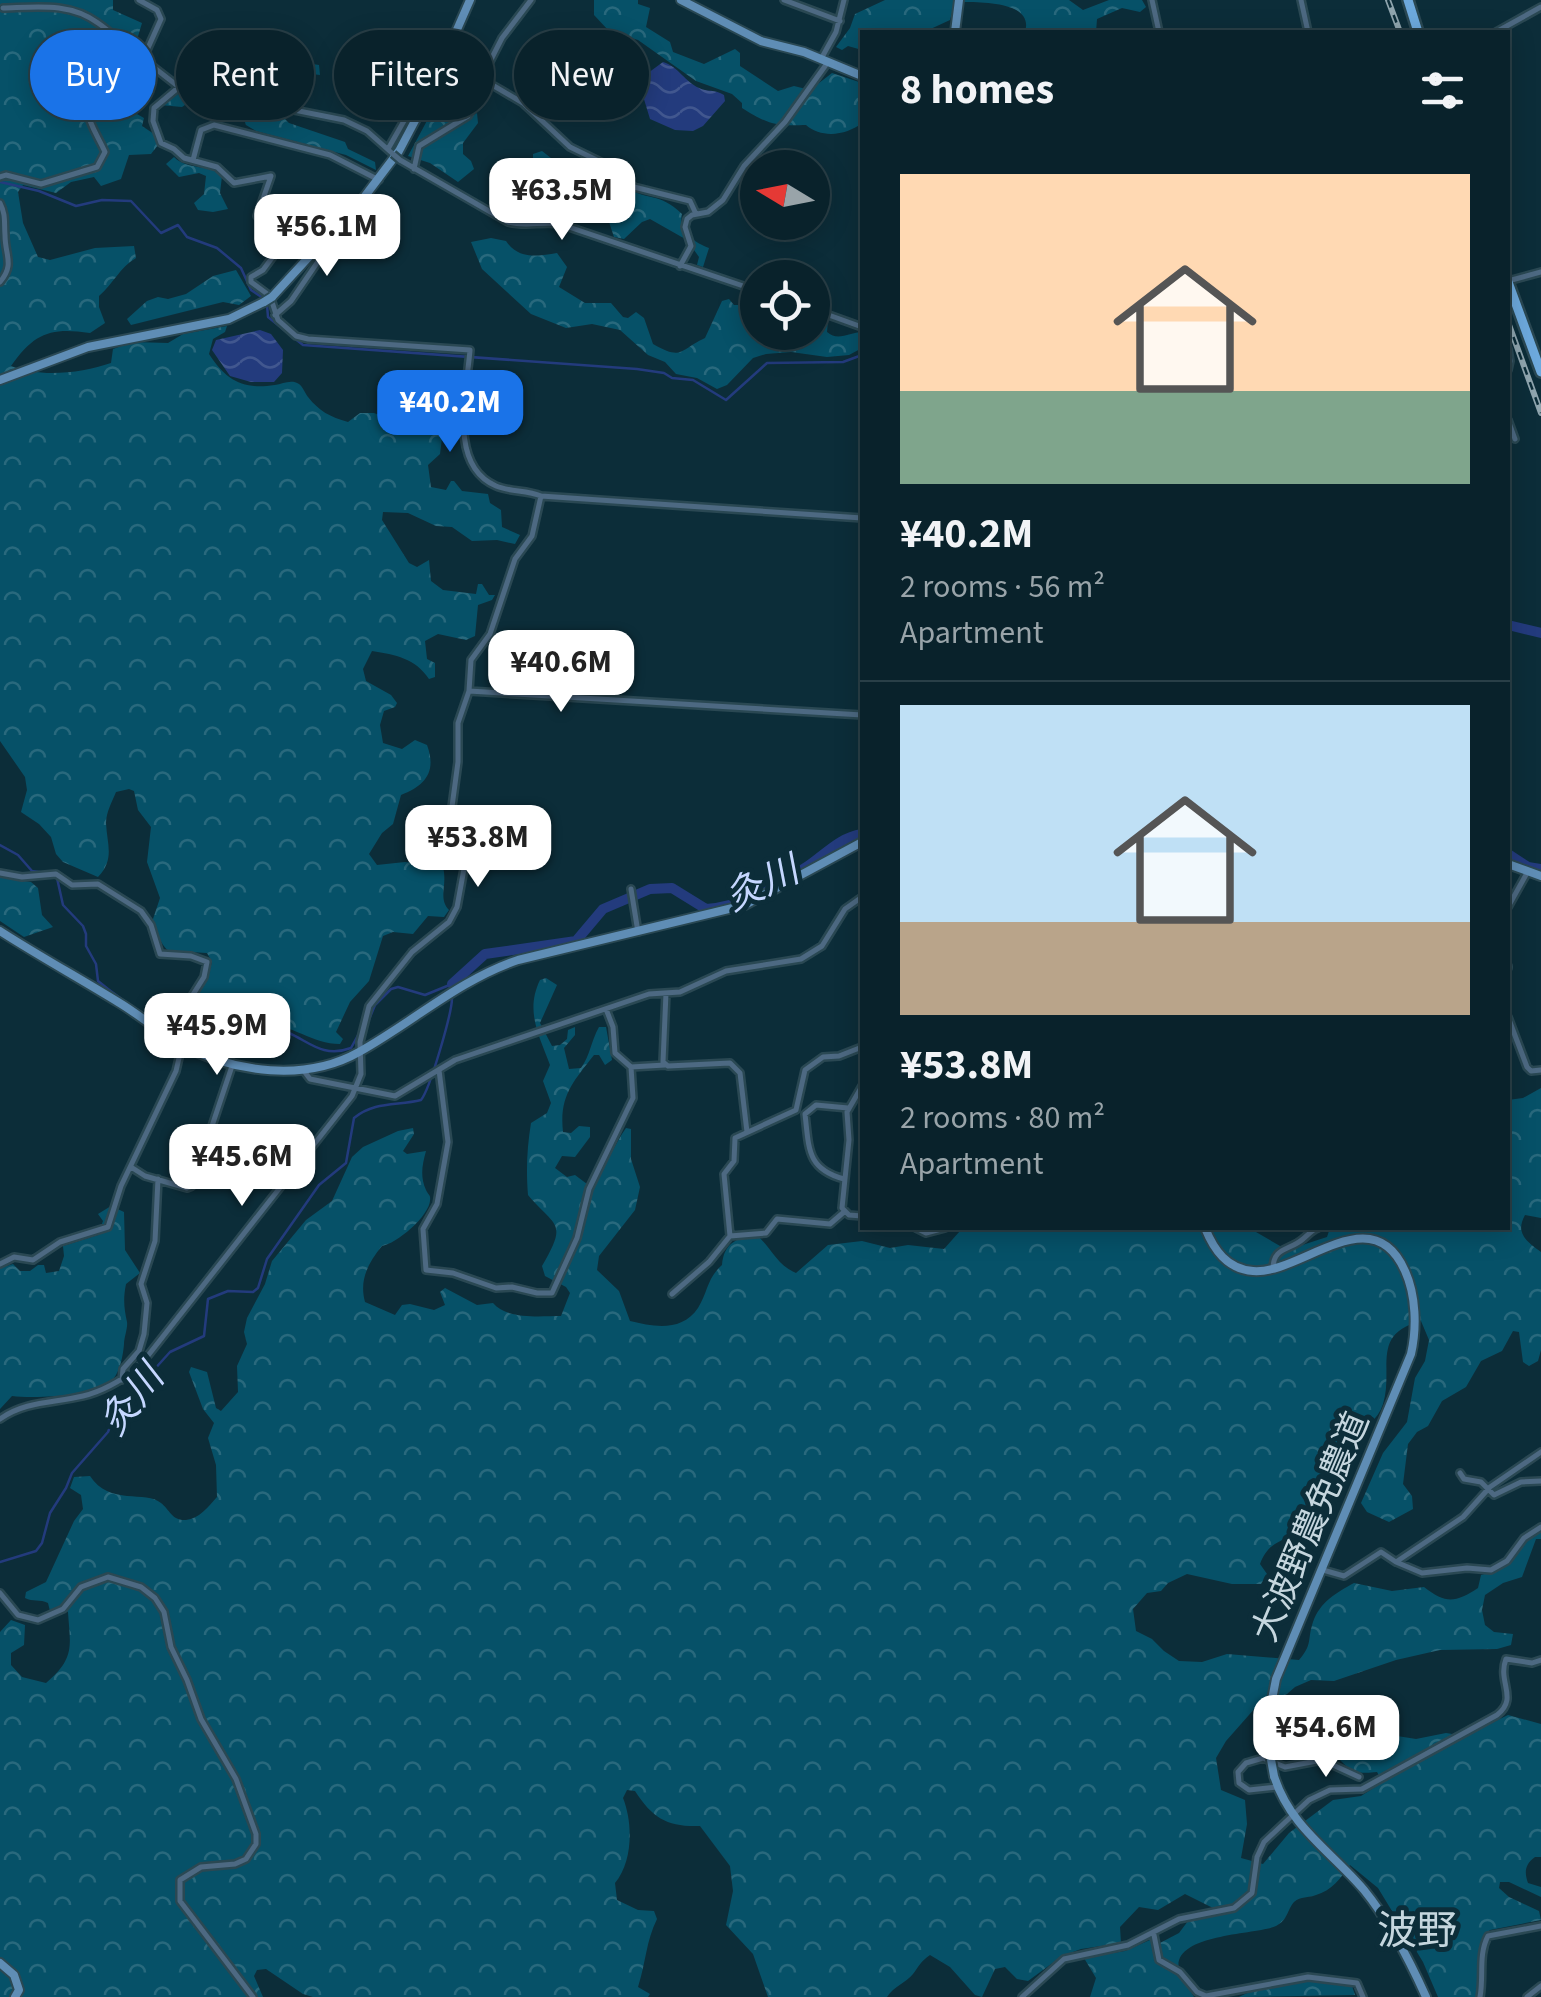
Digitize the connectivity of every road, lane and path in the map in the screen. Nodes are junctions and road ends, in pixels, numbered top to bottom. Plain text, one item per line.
1 (139, 0) edge
2 (470, 0) edge
3 (531, 0) edge
4 (682, 0) edge
5 (784, 0) edge
6 (844, 0) edge
7 (959, 0) edge
8 (1152, 0) edge
9 (1301, 0) edge
10 (1408, 0) edge
11 (703, 4) edge
12 (2, 8) dead end
13 (1541, 8) edge
14 (840, 21) junction
15 (107, 30) edge
16 (457, 30) edge
17 (954, 30) edge
18 (1159, 30) edge
19 (1308, 30) edge
20 (1417, 30) edge
21 (1500, 30) edge
22 (156, 32) edge
23 (494, 55) edge
24 (825, 60) junction
25 (156, 69) edge
26 (860, 75) edge
27 (176, 85) edge
28 (494, 87) edge
29 (176, 90) edge
30 (314, 112) edge
31 (90, 120) edge
32 (407, 120) edge
33 (417, 120) edge
34 (461, 120) edge
35 (391, 151) junction
36 (192, 160) junction
37 (414, 169) junction
38 (0, 177) edge
39 (378, 180) junction
40 (0, 203) edge
41 (696, 214) junction
42 (328, 238) junction
43 (680, 266) junction
44 (1541, 272) edge
45 (1510, 281) edge
46 (0, 282) edge
47 (740, 285) edge
48 (1510, 287) edge
49 (275, 314) junction
50 (830, 315) edge
51 (860, 326) edge
52 (1541, 372) edge
53 (0, 380) edge
54 (1510, 425) edge
55 (1515, 438) dead end
56 (541, 496) junction
57 (860, 518) edge
58 (469, 692) junction
59 (860, 715) edge
60 (860, 843) edge
61 (1510, 865) edge
62 (0, 873) edge
63 (1527, 873) junction
64 (1541, 876) edge
65 (631, 889) dead end
66 (860, 898) edge
67 (1510, 901) edge
68 (0, 931) edge
69 (638, 932) junction
70 (666, 993) junction
71 (606, 1009) junction
72 (1510, 1022) edge
73 (169, 1032) junction
74 (182, 1045) junction
75 (860, 1049) edge
76 (360, 1052) junction
77 (233, 1063) junction
78 (665, 1065) junction
79 (630, 1067) junction
80 (1541, 1070) edge
81 (304, 1071) junction
82 (435, 1072) junction
83 (356, 1087) junction
84 (860, 1089) edge
85 (849, 1108) junction
86 (747, 1132) junction
87 (132, 1167) junction
88 (844, 1179) junction
89 (158, 1180) junction
90 (844, 1212) junction
91 (860, 1216) edge
92 (1206, 1230) edge
93 (1313, 1230) edge
94 (730, 1236) junction
95 (0, 1264) edge
96 (1273, 1269) junction
97 (672, 1294) dead end
98 (122, 1380) junction
99 (0, 1419) edge
100 (1541, 1452) edge
101 (1460, 1473) dead end
102 (1541, 1481) edge
103 (1487, 1490) junction
104 (1541, 1527) edge
105 (1396, 1562) junction
106 (1323, 1570) junction
107 (0, 1593) edge
108 (1541, 1660) edge
109 (1359, 1778) dead end
110 (1277, 1787) junction
111 (1292, 1815) junction
112 (1541, 1926) edge
113 (1153, 1934) junction
114 (0, 1963) edge
115 (1541, 1986) edge
116 (15, 1997) edge
117 (253, 1997) edge
118 (1022, 1997) edge
119 (1363, 1997) edge
120 (1426, 1997) edge
121 (1480, 1997) edge
122 (1527, 1997) edge

1 - 22 street
2 - 16 street
3 - 23 street
4 - 11 street
5 - 14 street
6 - 14 street
7 - 17 street
8 - 18 street
9 - 19 street
10 - 20 main road
11 - 24 street
12 - 15 street
13 - 21 street
14 - 24 street
24 - 26 street
24 - 41 street
25 - 27 street
28 - 41 street
29 - 36 street
30 - 35 street
31 - 38 street
32 - 35 street
33 - 39 street
34 - 37 street
35 - 37 street, bridge
36 - 39 street
36 - 49 street
37 - 43 street
39 - 42 street
40 - 46 street
41 - 43 street
42 - 49 street
42 - 53 street
43 - 47 street
44 - 45 street
48 - 52 main road
49 - 56 street
50 - 51 street
54 - 55 street
56 - 57 street
56 - 58 street
58 - 59 street
58 - 76 street
60 - 69 street
61 - 63 street
62 - 73 street
63 - 64 street
63 - 67 street
65 - 69 street
66 - 70 street
68 - 73 street
69 - 76 street
70 - 71 street
70 - 78 street
71 - 79 street
71 - 82 street
72 - 80 street
73 - 74 street
74 - 77 street
74 - 87 street
75 - 86 street
76 - 81 street
76 - 83 street
77 - 81 street
77 - 89 street
78 - 79 street
78 - 86 street
79 - 82 street
81 - 83 street
82 - 83 street
83 - 98 street
84 - 85 street
85 - 88 street
85 - 88 street
86 - 94 street
87 - 89 street
87 - 95 street
88 - 90 street
89 - 98 street
90 - 91 street
90 - 94 street
92 - 96 street
93 - 96 street
94 - 97 street
96 - 106 street, 大波野農免農道
98 - 99 street
100 - 103 street
101 - 103 street
102 - 103 street
103 - 105 street
104 - 105 street
105 - 106 street
106 - 110 street, 大波野農免農道, bridge
107 - 117 street
108 - 111 street
109 - 110 street
110 - 111 street, 大波野農免農道
111 - 113 street
111 - 120 street, 大波野農免農道
112 - 121 street
113 - 118 street
113 - 119 street
114 - 116 street
115 - 122 street

